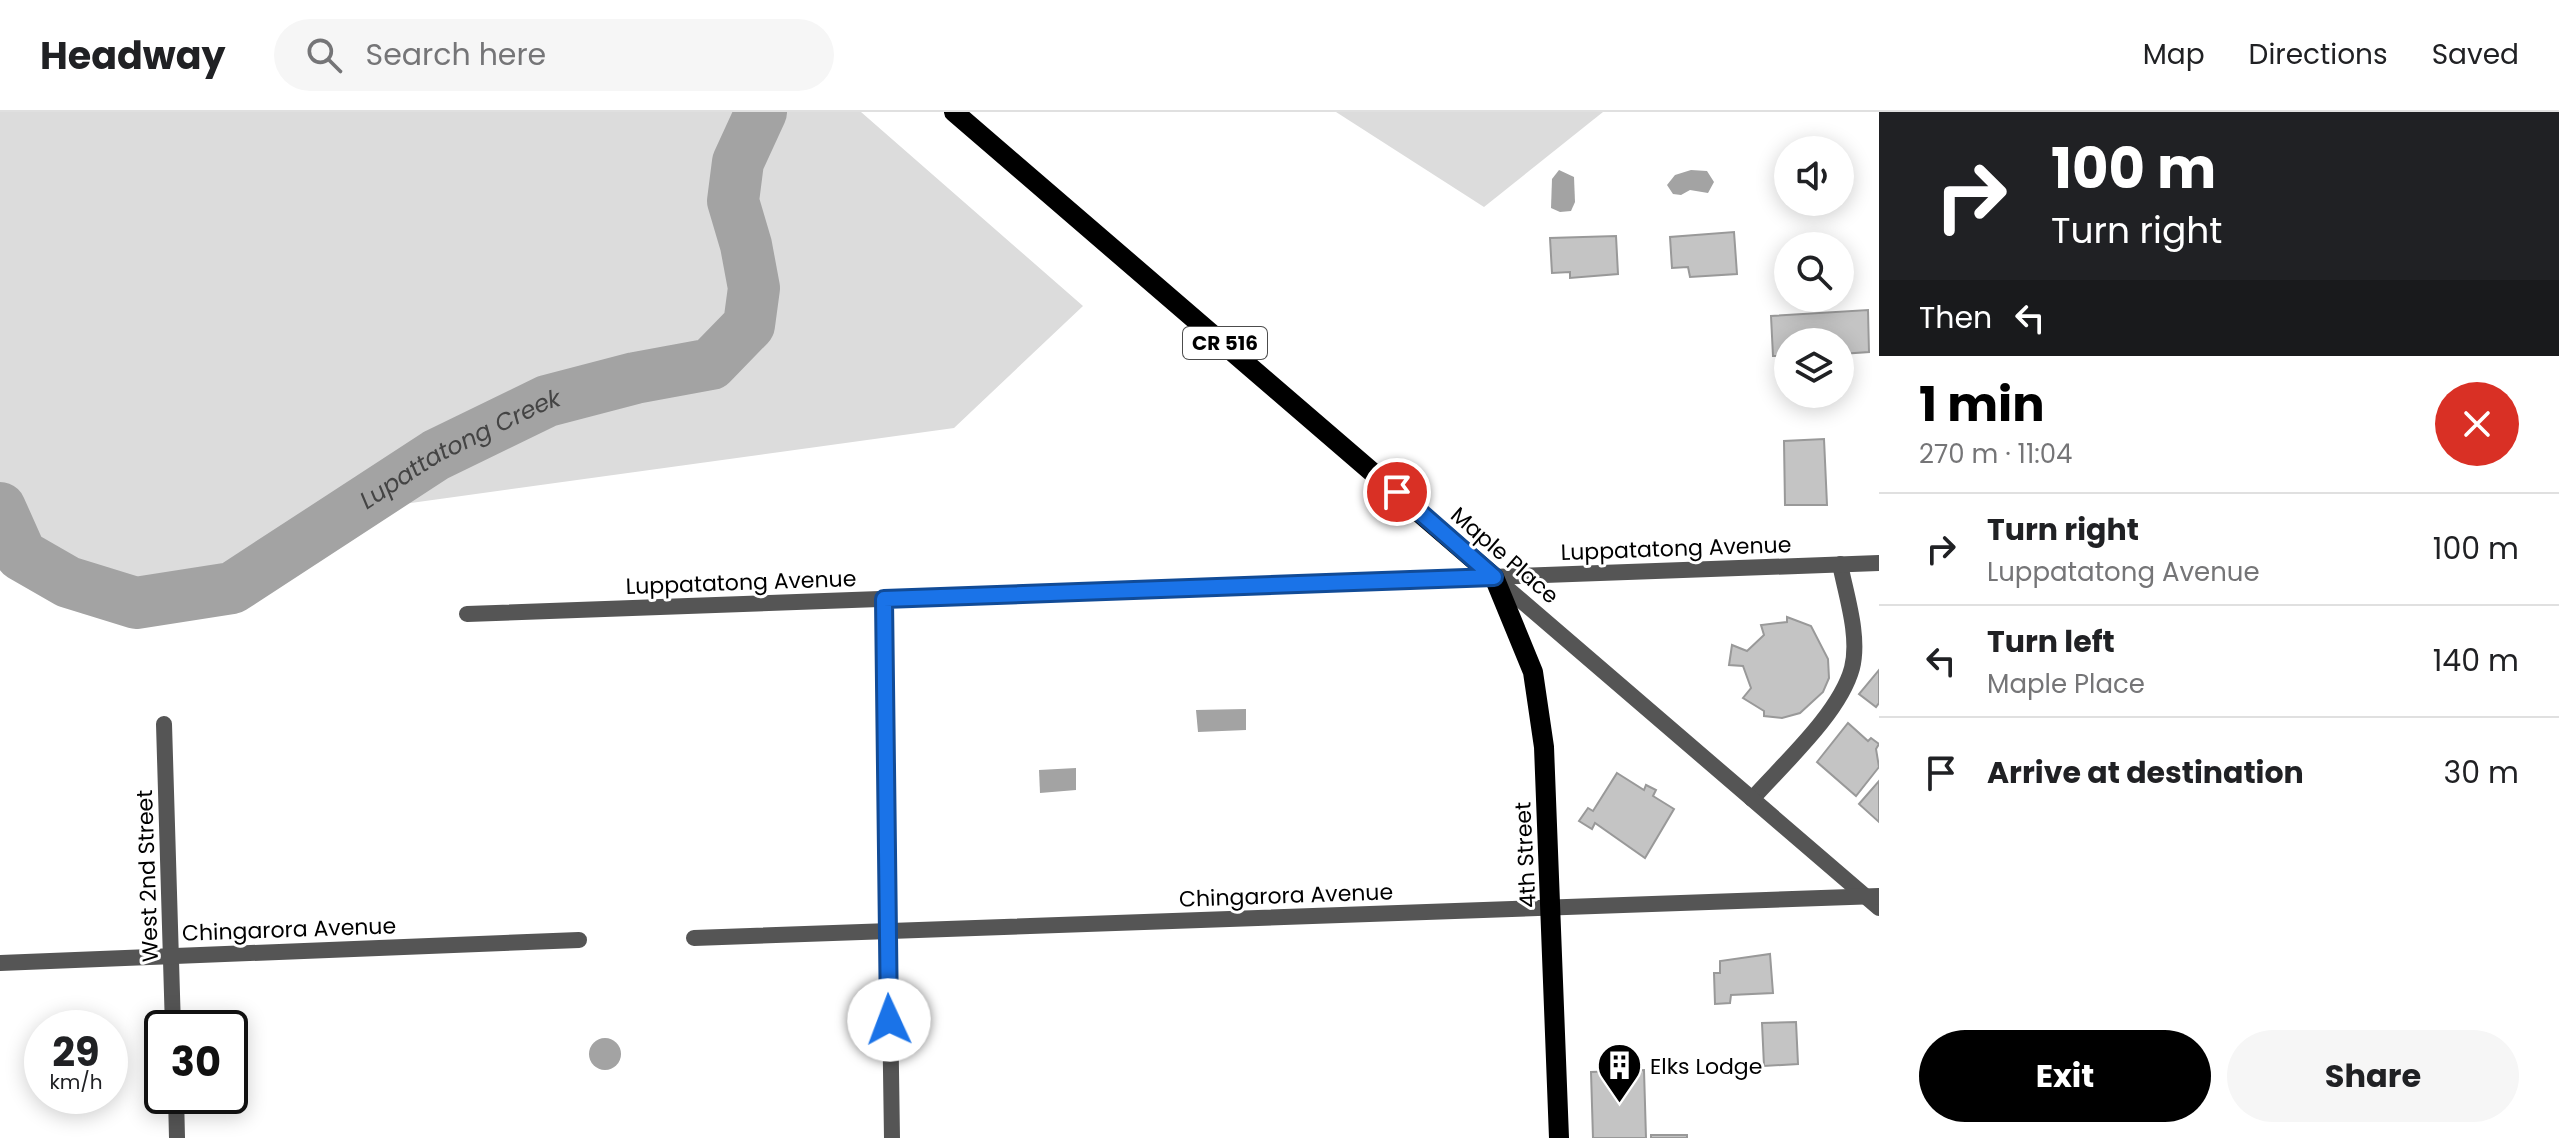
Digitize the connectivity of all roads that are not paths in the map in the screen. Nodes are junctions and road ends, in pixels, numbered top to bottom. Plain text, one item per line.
1 (954, 112) edge
2 (1879, 563) edge
3 (1840, 564) junction
4 (1494, 577) junction
5 (884, 599) junction
6 (467, 614) dead end
7 (164, 724) dead end
8 (1752, 799) junction
9 (1872, 896) edge
10 (1552, 907) junction
11 (1879, 908) edge
12 (887, 931) junction
13 (694, 938) dead end
14 (579, 940) dead end
15 (171, 956) junction
16 (0, 963) edge
17 (172, 1010) edge
18 (176, 1114) edge
19 (177, 1138) edge
20 (892, 1138) edge
21 (1559, 1138) edge

1 - 4 main road, Maple Place / CR 516
2 - 3 street, Luppatatong Avenue
3 - 4 street, Luppatatong Avenue
3 - 8 street
4 - 5 street, Luppatatong Avenue
4 - 8 street, Maple Place
4 - 10 main road, 4th Street / CR 516
5 - 6 street, Luppatatong Avenue
5 - 12 street
7 - 15 street, West 2nd Street
8 - 9 street, Maple Place
9 - 10 street, Chingarora Avenue
9 - 11 street, Maple Place
10 - 12 street, Chingarora Avenue
10 - 21 main road, 4th Street / CR 516
12 - 13 street, Chingarora Avenue
12 - 20 street
14 - 15 street, Chingarora Avenue
15 - 16 street, Chingarora Avenue
15 - 17 street, West 2nd Street
18 - 19 street

